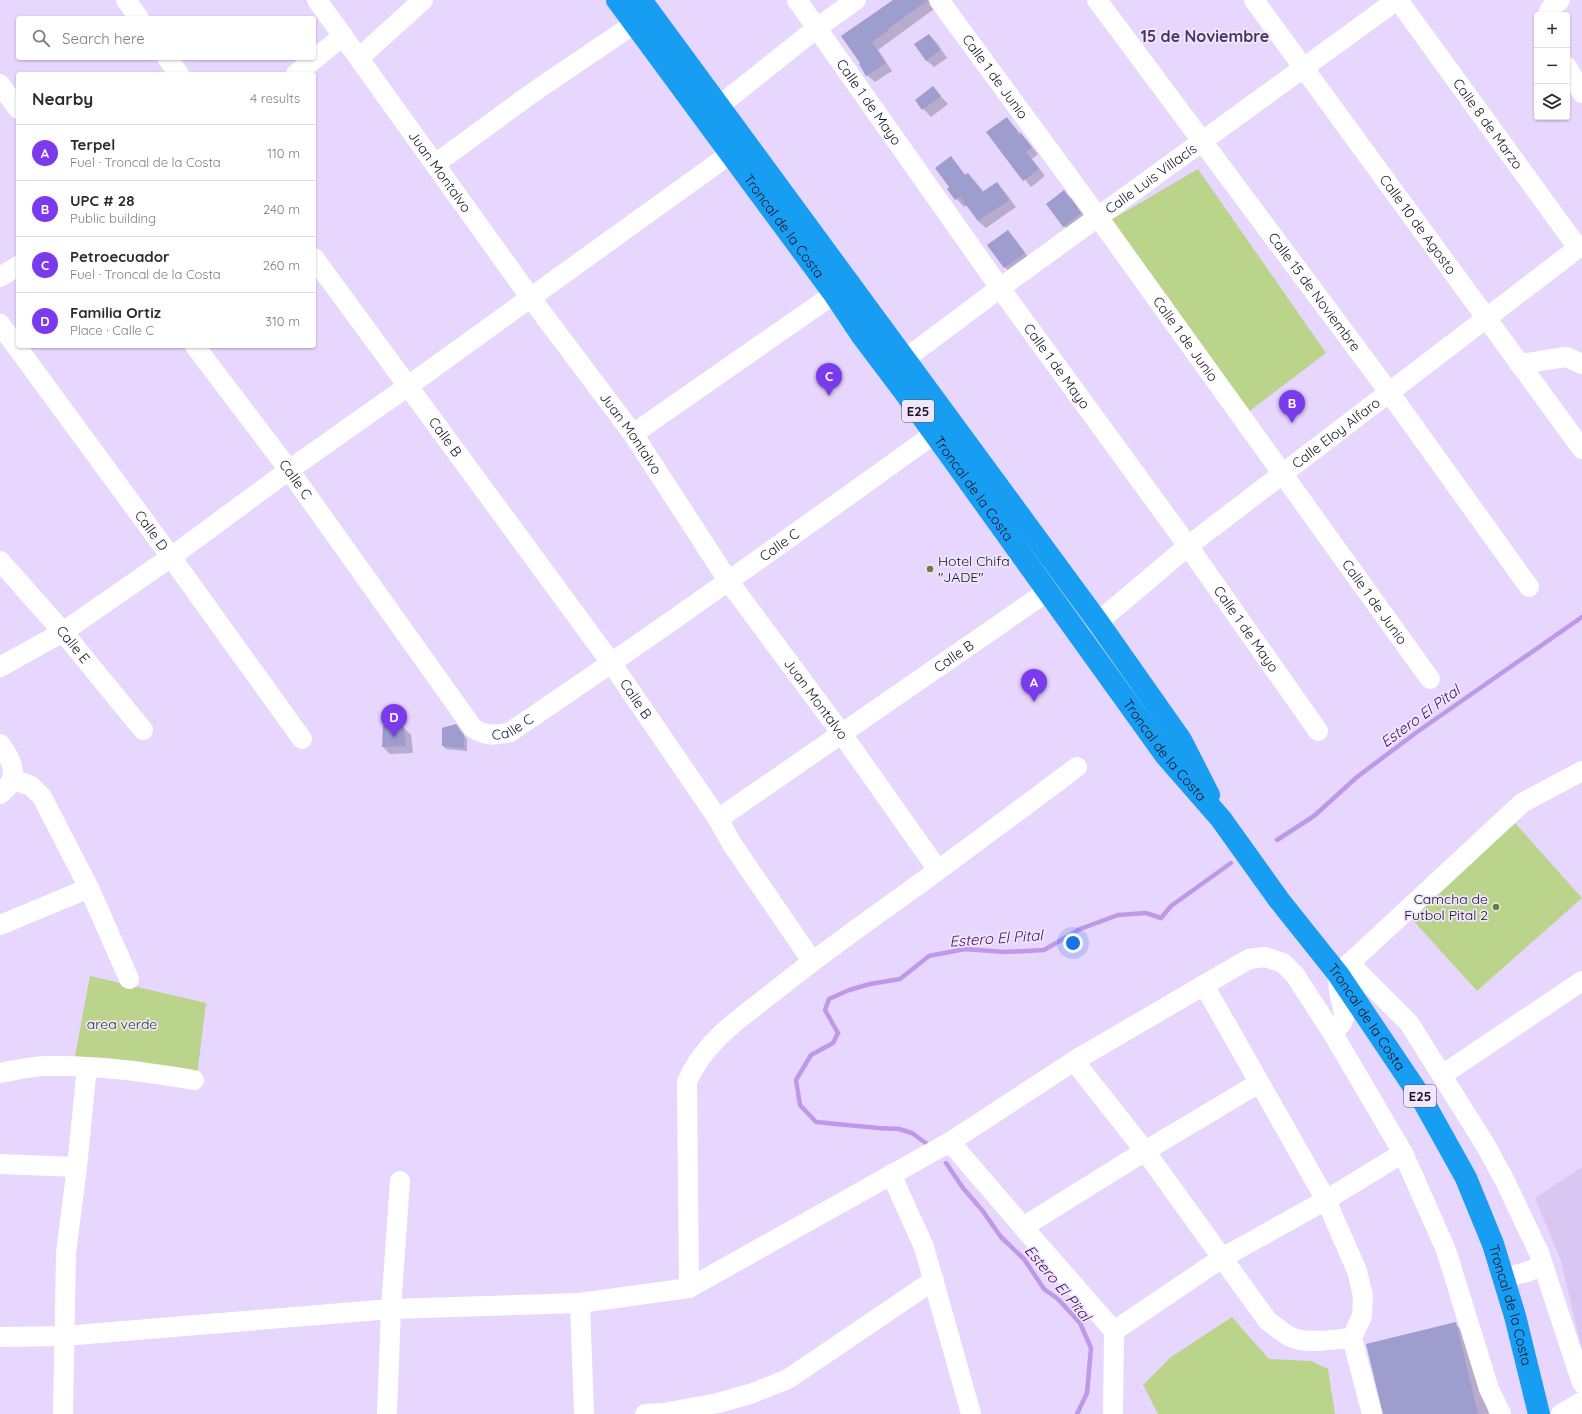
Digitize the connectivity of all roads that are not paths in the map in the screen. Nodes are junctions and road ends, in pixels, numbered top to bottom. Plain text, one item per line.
1 (126, 0) edge
2 (317, 0) edge
3 (423, 0) edge
4 (617, 0) edge
5 (641, 0) edge
6 (797, 0) edge
7 (856, 0) edge
8 (939, 0) edge
9 (1096, 0) edge
10 (1254, 0) edge
11 (1397, 0) edge
12 (1560, 0) edge
13 (1549, 12) edge
14 (138, 16) edge
15 (634, 24) junction
16 (817, 28) junction
17 (343, 36) junction
18 (316, 58) edge
19 (359, 58) junction
20 (168, 60) edge
21 (313, 60) edge
22 (1303, 68) junction
23 (178, 72) edge
24 (298, 72) edge
25 (1570, 72) edge
26 (0, 84) edge
27 (1582, 93) edge
28 (16, 106) edge
29 (719, 106) junction
30 (1202, 141) junction
31 (730, 154) junction
32 (435, 164) junction
33 (1098, 217) junction
34 (1580, 246) edge
35 (316, 261) edge
36 (16, 267) edge
37 (0, 277) edge
38 (1000, 288) junction
39 (841, 289) junction
40 (530, 297) junction
41 (1485, 318) junction
42 (0, 324) edge
43 (16, 346) edge
44 (18, 348) edge
45 (197, 348) edge
46 (905, 359) junction
47 (1519, 364) junction
48 (1582, 364) edge
49 (408, 386) junction
50 (1389, 392) junction
51 (633, 434) junction
52 (934, 434) junction
53 (1582, 449) edge
54 (289, 470) junction
55 (1282, 473) junction
56 (1188, 546) junction
57 (171, 557) junction
58 (0, 561) edge
59 (729, 582) junction
60 (1529, 587) dead end
61 (1048, 591) junction
62 (1098, 622) junction
63 (62, 632) junction
64 (612, 664) junction
65 (0, 667) edge
66 (1430, 679) dead end
67 (143, 730) dead end
68 (1318, 731) dead end
69 (842, 734) junction
70 (302, 739) dead end
71 (0, 744) edge
72 (1077, 767) dead end
73 (1582, 771) edge
74 (6, 786) edge
75 (718, 819) junction
76 (1221, 819) junction
77 (938, 870) junction
78 (89, 888) junction
79 (0, 925) edge
80 (812, 961) junction
81 (1343, 969) junction
82 (129, 979) dead end
83 (1582, 981) edge
84 (1204, 984) junction
85 (1332, 1032) junction
86 (1074, 1061) junction
87 (87, 1066) junction
88 (0, 1073) edge
89 (1442, 1075) junction
90 (194, 1080) dead end
91 (1259, 1083) junction
92 (950, 1142) junction
93 (1145, 1151) junction
94 (1403, 1153) junction
95 (0, 1164) edge
96 (77, 1167) junction
97 (890, 1174) junction
98 (400, 1181) dead end
99 (1326, 1200) junction
100 (1022, 1227) junction
101 (1222, 1258) junction
102 (1543, 1265) junction
103 (1503, 1278) junction
104 (934, 1280) junction
105 (689, 1288) junction
106 (580, 1304) junction
107 (391, 1309) junction
108 (1114, 1331) junction
109 (1, 1335) edge
110 (64, 1336) junction
111 (1352, 1338) junction
112 (1582, 1383) edge
113 (1582, 1402) edge
114 (62, 1414) edge
115 (387, 1414) edge
116 (584, 1414) edge
117 (645, 1414) edge
118 (971, 1414) edge
119 (1113, 1414) edge
120 (1372, 1414) edge
121 (1501, 1414) edge
122 (1539, 1414) edge
123 (1561, 1414) edge

1 - 14 street
2 - 17 street, Juan Montalvo
3 - 19 street
4 - 15 highway, Troncal de la Costa / E25
5 - 29 highway, Troncal de la Costa / E25
6 - 16 street, Calle 1 de Mayo
7 - 16 street
8 - 33 street, Calle 1 de Junio
9 - 30 street, Calle 15 de Noviembre
10 - 22 street, Calle 10 de Agosto
11 - 22 street, Calle Luis Villacís
11 - 34 street, Calle 8 de Marzo
12 - 13 street
15 - 31 highway, Troncal de la Costa / E25
15 - 32 street
16 - 29 street
16 - 38 street, Calle 1 de Mayo
17 - 18 street
17 - 19 street, Juan Montalvo
19 - 32 street, Juan Montalvo
20 - 23 street
21 - 24 street
22 - 30 street, Calle Luis Villacís
22 - 41 street, Calle 10 de Agosto
25 - 27 street
26 - 28 street
29 - 39 highway, Troncal de la Costa / E25
30 - 33 street, Calle Luis Villacís
30 - 50 street, Calle 15 de Noviembre
31 - 39 highway, Troncal de la Costa / E25
31 - 40 street
32 - 40 street, Juan Montalvo
33 - 38 street, Calle Luis Villacís
33 - 55 street, Calle 1 de Junio
34 - 41 street, Calle Eloy Alfaro
35 - 49 street, Calle B
36 - 37 street
38 - 46 street, Calle Luis Villacís
38 - 56 street, Calle 1 de Mayo
39 - 46 highway, Troncal de la Costa / E25
39 - 51 street
39 - 52 highway, Troncal de la Costa / E25
40 - 49 street
40 - 51 street, Juan Montalvo
41 - 47 street, Calle 10 de Agosto
41 - 50 street, Calle Eloy Alfaro
42 - 43 street, Calle D
44 - 57 street, Calle D
45 - 54 street, Calle C
46 - 62 highway, Troncal de la Costa / E25
47 - 48 street
47 - 53 street, Calle 10 de Agosto
49 - 54 street
49 - 64 street, Calle B
50 - 55 street, Calle Eloy Alfaro
50 - 60 street, Calle 15 de Noviembre
51 - 59 street, Juan Montalvo
52 - 59 street, Calle C
52 - 61 highway, Troncal de la Costa / E25
54 - 57 street
54 - 64 street, Calle C
55 - 56 street, Calle Eloy Alfaro
55 - 66 street, Calle 1 de Junio
56 - 62 street, Calle Eloy Alfaro
56 - 68 street, Calle 1 de Mayo
57 - 63 street
57 - 70 street, Calle D
58 - 63 street, Calle E
59 - 64 street, Calle C
59 - 69 street, Juan Montalvo
61 - 69 street, Calle B
61 - 76 highway, Troncal de la Costa / E25
62 - 76 highway, Troncal de la Costa / E25
63 - 65 street
63 - 67 street, Calle E
64 - 75 street, Calle B
69 - 75 street, Calle B
69 - 77 street, Juan Montalvo
71 - 74 street
72 - 77 street
73 - 81 street
74 - 78 street
75 - 80 street
76 - 81 highway, Troncal de la Costa / E25
77 - 80 street
78 - 79 street
78 - 82 street
80 - 105 street
81 - 85 street
81 - 89 street
81 - 103 highway, Troncal de la Costa / E25
83 - 89 street
84 - 85 street
84 - 86 street
84 - 91 street
85 - 94 street
86 - 92 street
86 - 93 street
87 - 88 street
87 - 90 street
87 - 96 street
89 - 102 street
91 - 93 street
91 - 99 street
92 - 97 street
92 - 100 street
93 - 100 street
93 - 101 street
94 - 99 street
94 - 121 street
95 - 96 street
96 - 110 street
97 - 104 street
97 - 105 street
98 - 107 street
99 - 101 street
99 - 111 street
100 - 108 street
101 - 108 street
101 - 111 street
102 - 103 street
102 - 112 street
103 - 122 highway, Troncal de la Costa / E25
104 - 117 street
104 - 118 street
105 - 106 street
106 - 107 street
106 - 116 street
107 - 110 street
107 - 115 street
108 - 119 street
109 - 110 street
110 - 114 street
111 - 120 street
113 - 123 street

